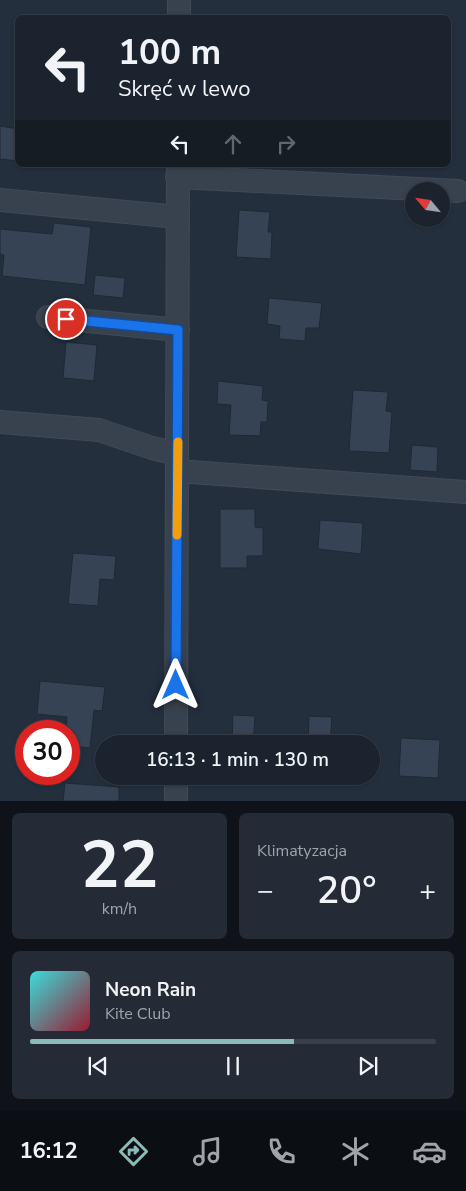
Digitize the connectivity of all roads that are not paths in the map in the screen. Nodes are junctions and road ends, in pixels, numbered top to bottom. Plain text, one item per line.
1 (179, 0) edge
2 (179, 15) edge
3 (177, 171) edge
4 (458, 192) dead end
5 (0, 200) edge
6 (178, 217) junction
7 (48, 317) dead end
8 (178, 330) junction
9 (0, 422) edge
10 (178, 463) junction
11 (466, 492) edge
12 (176, 735) edge
13 (176, 785) edge
14 (176, 801) edge

1 - 2 street
3 - 4 street
3 - 6 street
5 - 6 street
6 - 8 street
7 - 8 street
8 - 10 street
9 - 10 street
10 - 11 street
10 - 12 street
13 - 14 street

